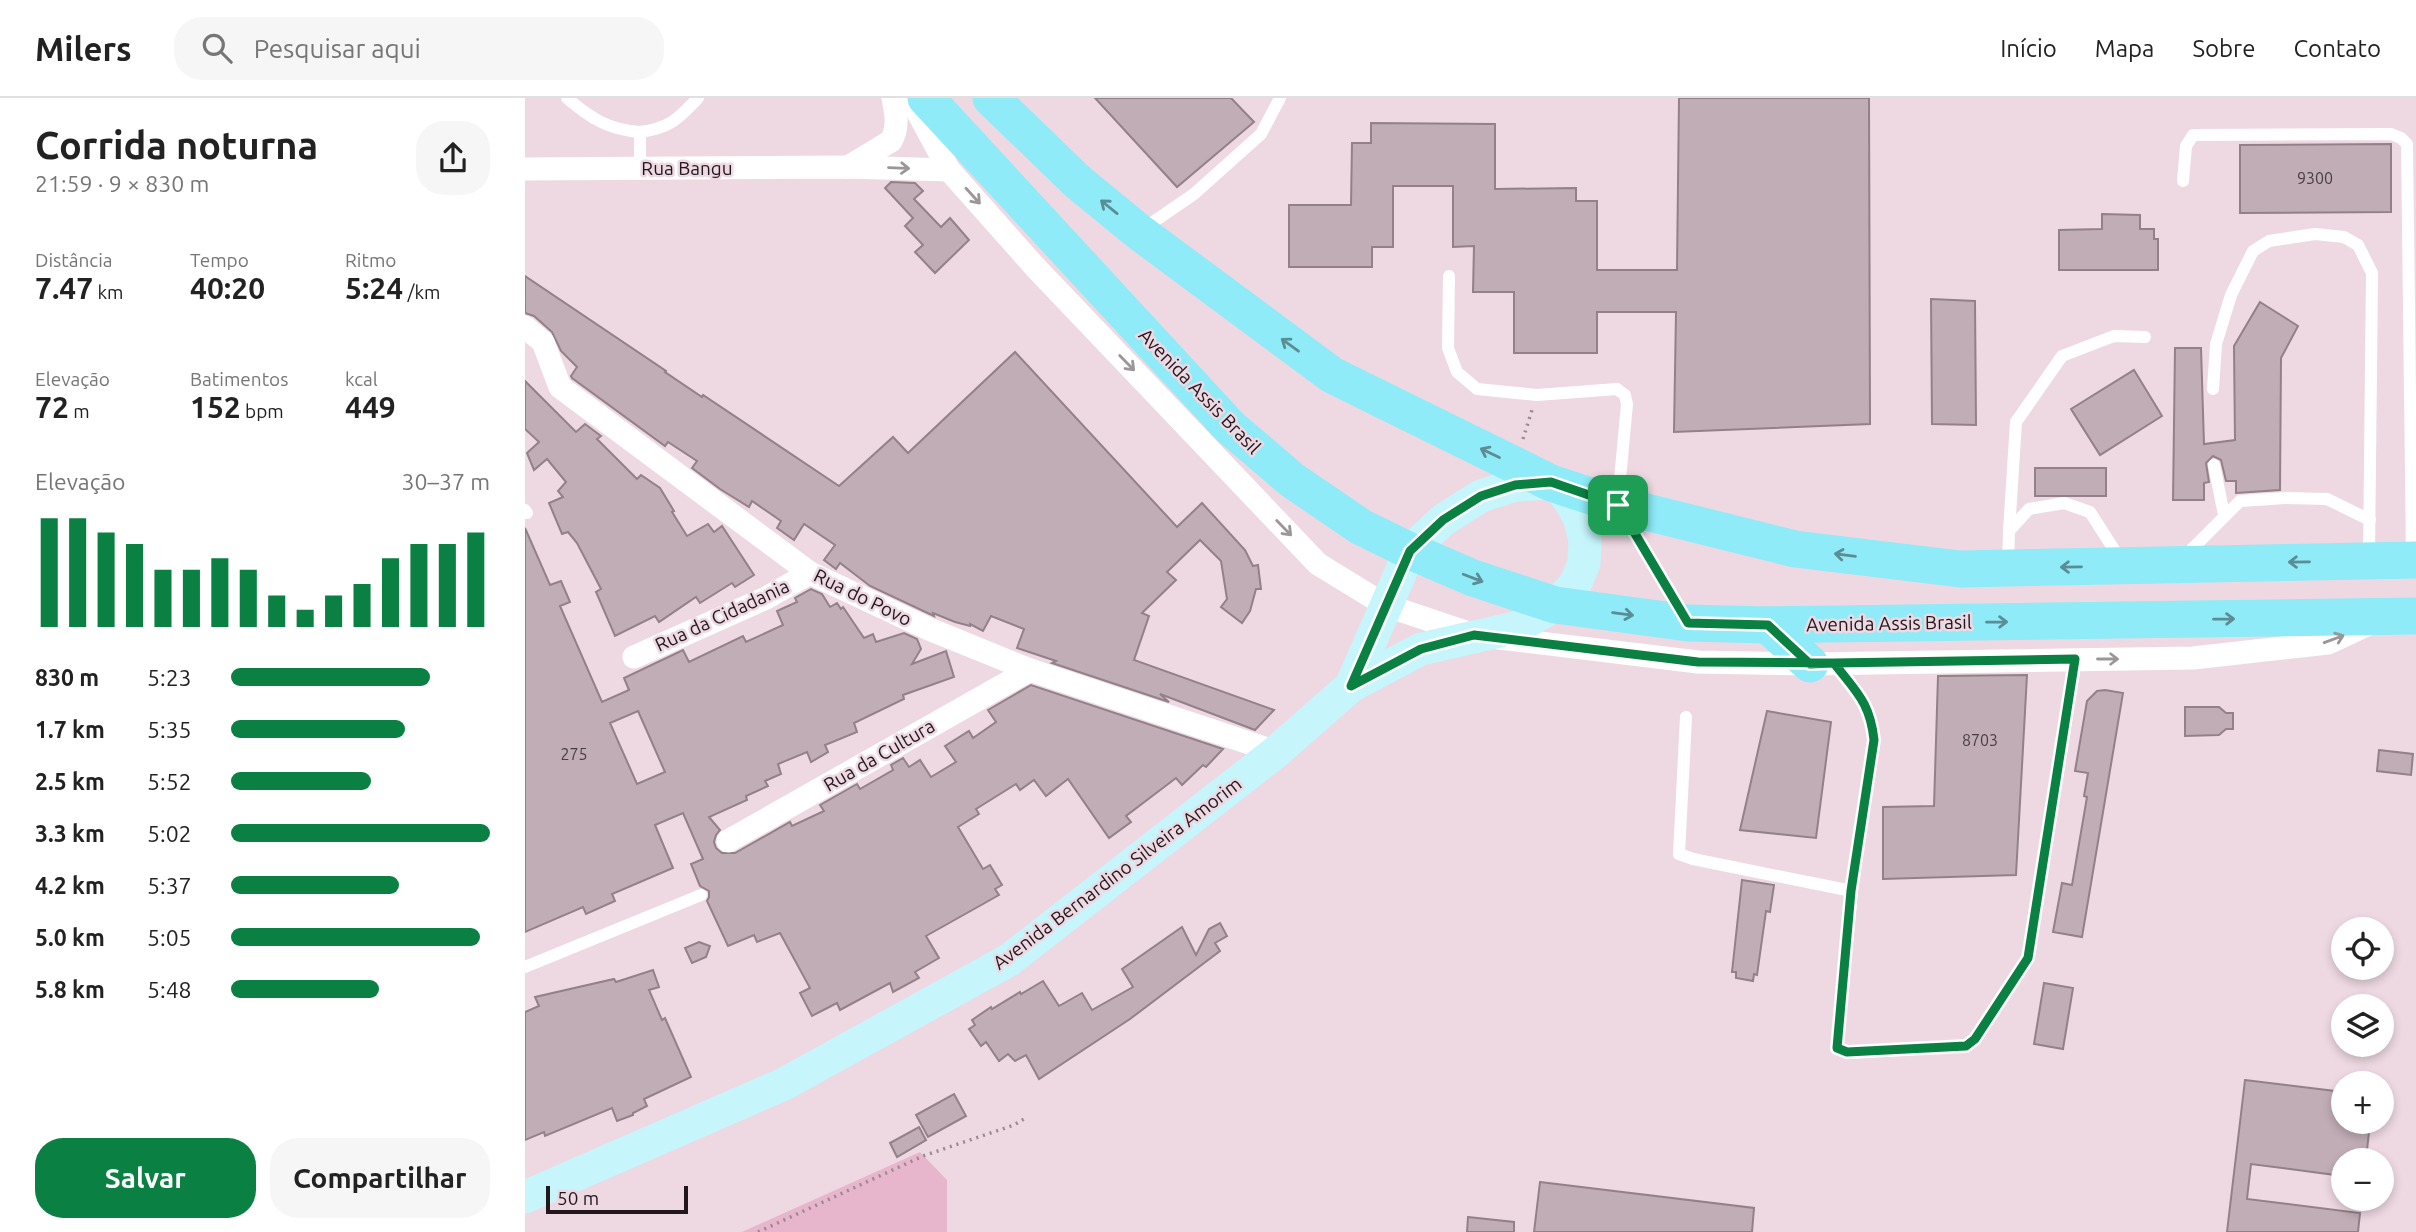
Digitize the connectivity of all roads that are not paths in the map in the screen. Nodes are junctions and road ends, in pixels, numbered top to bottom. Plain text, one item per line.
1 (567, 98) edge
2 (698, 98) edge
3 (893, 98) edge
4 (910, 98) edge
5 (926, 98) edge
6 (991, 98) edge
7 (1280, 98) edge
8 (640, 132) junction
9 (848, 167) junction
10 (640, 168) junction
11 (525, 169) edge
12 (949, 170) junction
13 (2183, 181) dead end
14 (1139, 232) junction
15 (1449, 276) dead end
16 (525, 327) edge
17 (2145, 337) dead end
18 (2213, 389) dead end
19 (2214, 465) dead end
20 (1551, 482) junction
21 (1618, 505) junction
22 (2224, 515) junction
23 (2369, 520) junction
24 (2009, 531) junction
25 (1410, 551) junction
26 (2414, 560) edge
27 (2369, 561) junction
28 (2177, 565) junction
29 (2125, 566) junction
30 (2008, 568) junction
31 (810, 573) junction
32 (1385, 605) junction
33 (1555, 605) junction
34 (2401, 616) edge
35 (1768, 625) junction
36 (1474, 635) junction
37 (634, 657) dead end
38 (2075, 659) junction
39 (1822, 664) junction
40 (1030, 670) junction
41 (1351, 686) junction
42 (1686, 716) dead end
43 (1276, 752) junction
44 (729, 841) dead end
45 (1851, 891) junction
46 (701, 895) dead end
47 (525, 967) edge
48 (525, 1197) edge

1 - 8 lane
2 - 8 lane
3 - 9 street
4 - 12 street
5 - 25 main road, Avenida Assis Brasil
14 -> 6 main road
7 - 14 lane
8 - 10 lane
9 - 10 street, Rua Bangu
9 -> 12 street, Rua Bangu
10 - 11 street, Rua Bangu
12 -> 32 street
13 - 26 lane
20 -> 14 main road
15 - 21 lane
16 - 31 street, Rua do Povo
17 - 24 lane
18 - 23 lane
19 - 22 lane
20 - 21 main road
20 - 25 main road, Avenida Bernardino Silveira Amorim
20 - 33 main road, Avenida Bernardino Silveira Amorim
30 -> 21 main road
22 - 23 lane
22 - 28 lane
23 - 27 lane
24 - 29 lane
24 - 30 lane
25 - 32 main road, Avenida Bernardino Silveira Amorim
25 -> 33 main road, Avenida Assis Brasil
26 - 27 main road
27 -> 28 main road
28 - 29 main road
29 -> 30 main road
31 - 37 street, Rua da Cidadania
31 - 40 street, Rua do Povo
32 - 36 street
32 - 41 main road, Avenida Bernardino Silveira Amorim
33 -> 35 main road, Avenida Assis Brasil
33 - 36 main road, Avenida Bernardino Silveira Amorim
35 -> 34 main road, Avenida Assis Brasil
38 -> 34 street
35 - 39 main road
36 - 39 street
36 - 41 main road, Avenida Bernardino Silveira Amorim
38 - 39 street
38 - 45 lane
39 - 45 lane
40 - 43 street, Rua do Povo
40 - 44 street, Rua da Cultura
41 - 43 main road, Avenida Bernardino Silveira Amorim
42 - 45 lane
43 - 48 main road, Avenida Bernardino Silveira Amorim
46 - 47 lane

